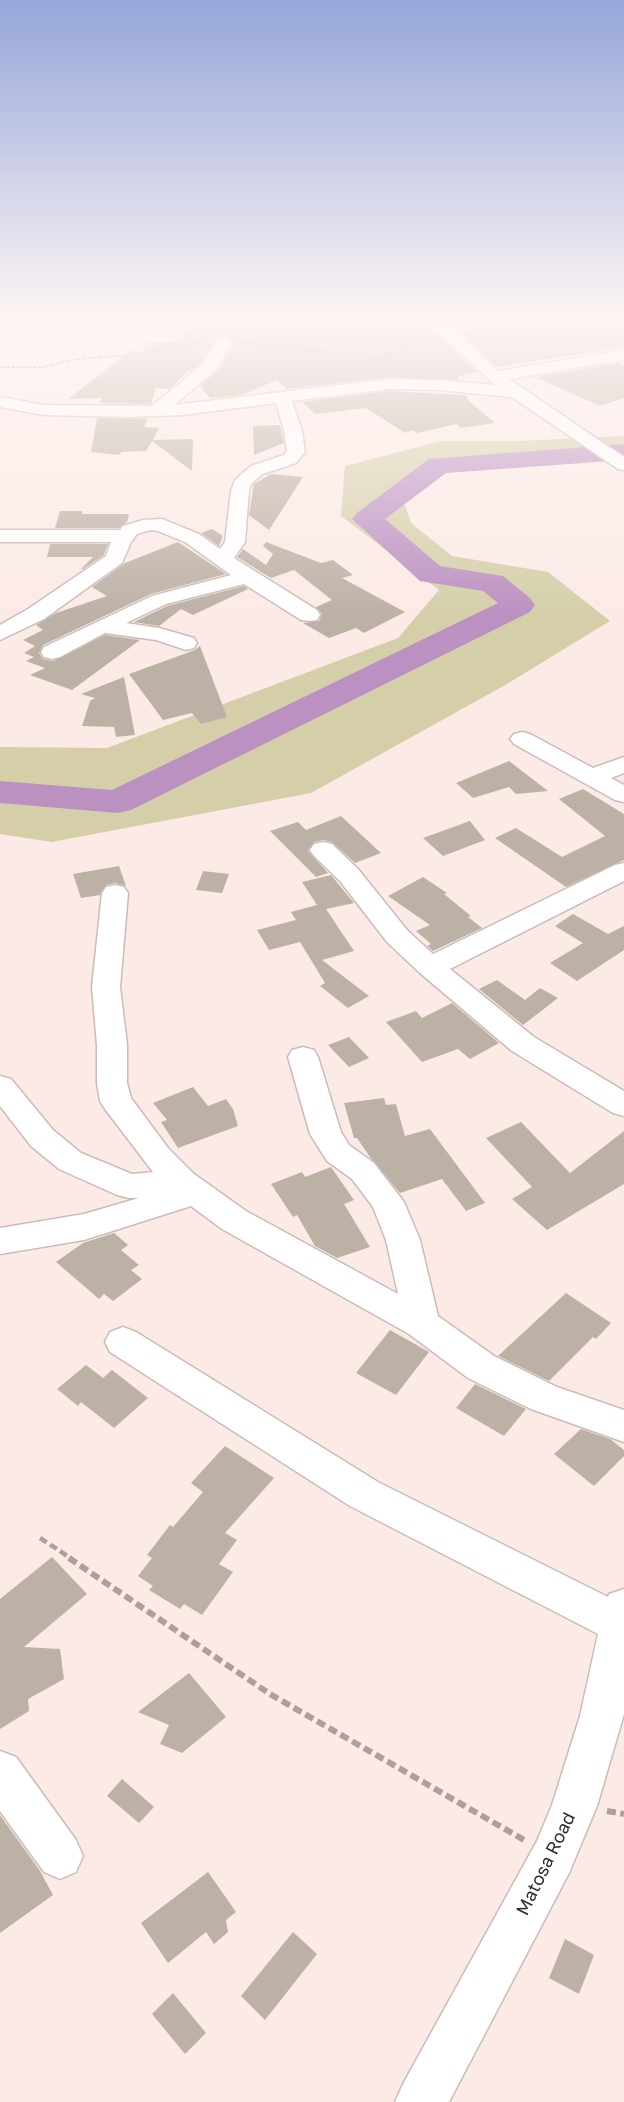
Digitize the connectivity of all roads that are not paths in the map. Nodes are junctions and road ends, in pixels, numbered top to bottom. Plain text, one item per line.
1 (289, 420) edge
2 (559, 420) edge
3 (623, 464) edge
4 (0, 536) edge
5 (124, 536) junction
6 (224, 558) junction
7 (248, 577) junction
8 (309, 615) dead end
9 (102, 626) junction
10 (0, 634) edge
11 (186, 643) dead end
12 (52, 652) dead end
13 (522, 739) dead end
14 (624, 764) edge
15 (592, 777) junction
16 (624, 795) edge
17 (323, 850) dead end
18 (624, 871) edge
19 (115, 894) dead end
20 (430, 967) junction
21 (303, 1057) dead end
22 (0, 1087) edge
23 (624, 1104) edge
24 (188, 1188) junction
25 (0, 1242) edge
26 (422, 1324) junction
27 (123, 1342) dead end
28 (624, 1426) edge
29 (622, 1616) edge
30 (0, 1773) edge
31 (60, 1856) dead end
32 (421, 2102) edge

1 - 6 street
2 - 3 street
4 - 5 street
5 - 6 street
5 - 10 street
6 - 7 street
7 - 8 street
7 - 9 street
9 - 11 street
9 - 12 street
13 - 15 street
14 - 15 street
15 - 16 street
17 - 20 street
18 - 20 street
19 - 24 street
20 - 23 street
21 - 26 street
22 - 24 street
24 - 25 street
24 - 26 street
26 - 28 street
27 - 29 street
29 - 32 street, Matosa Road
30 - 31 street

